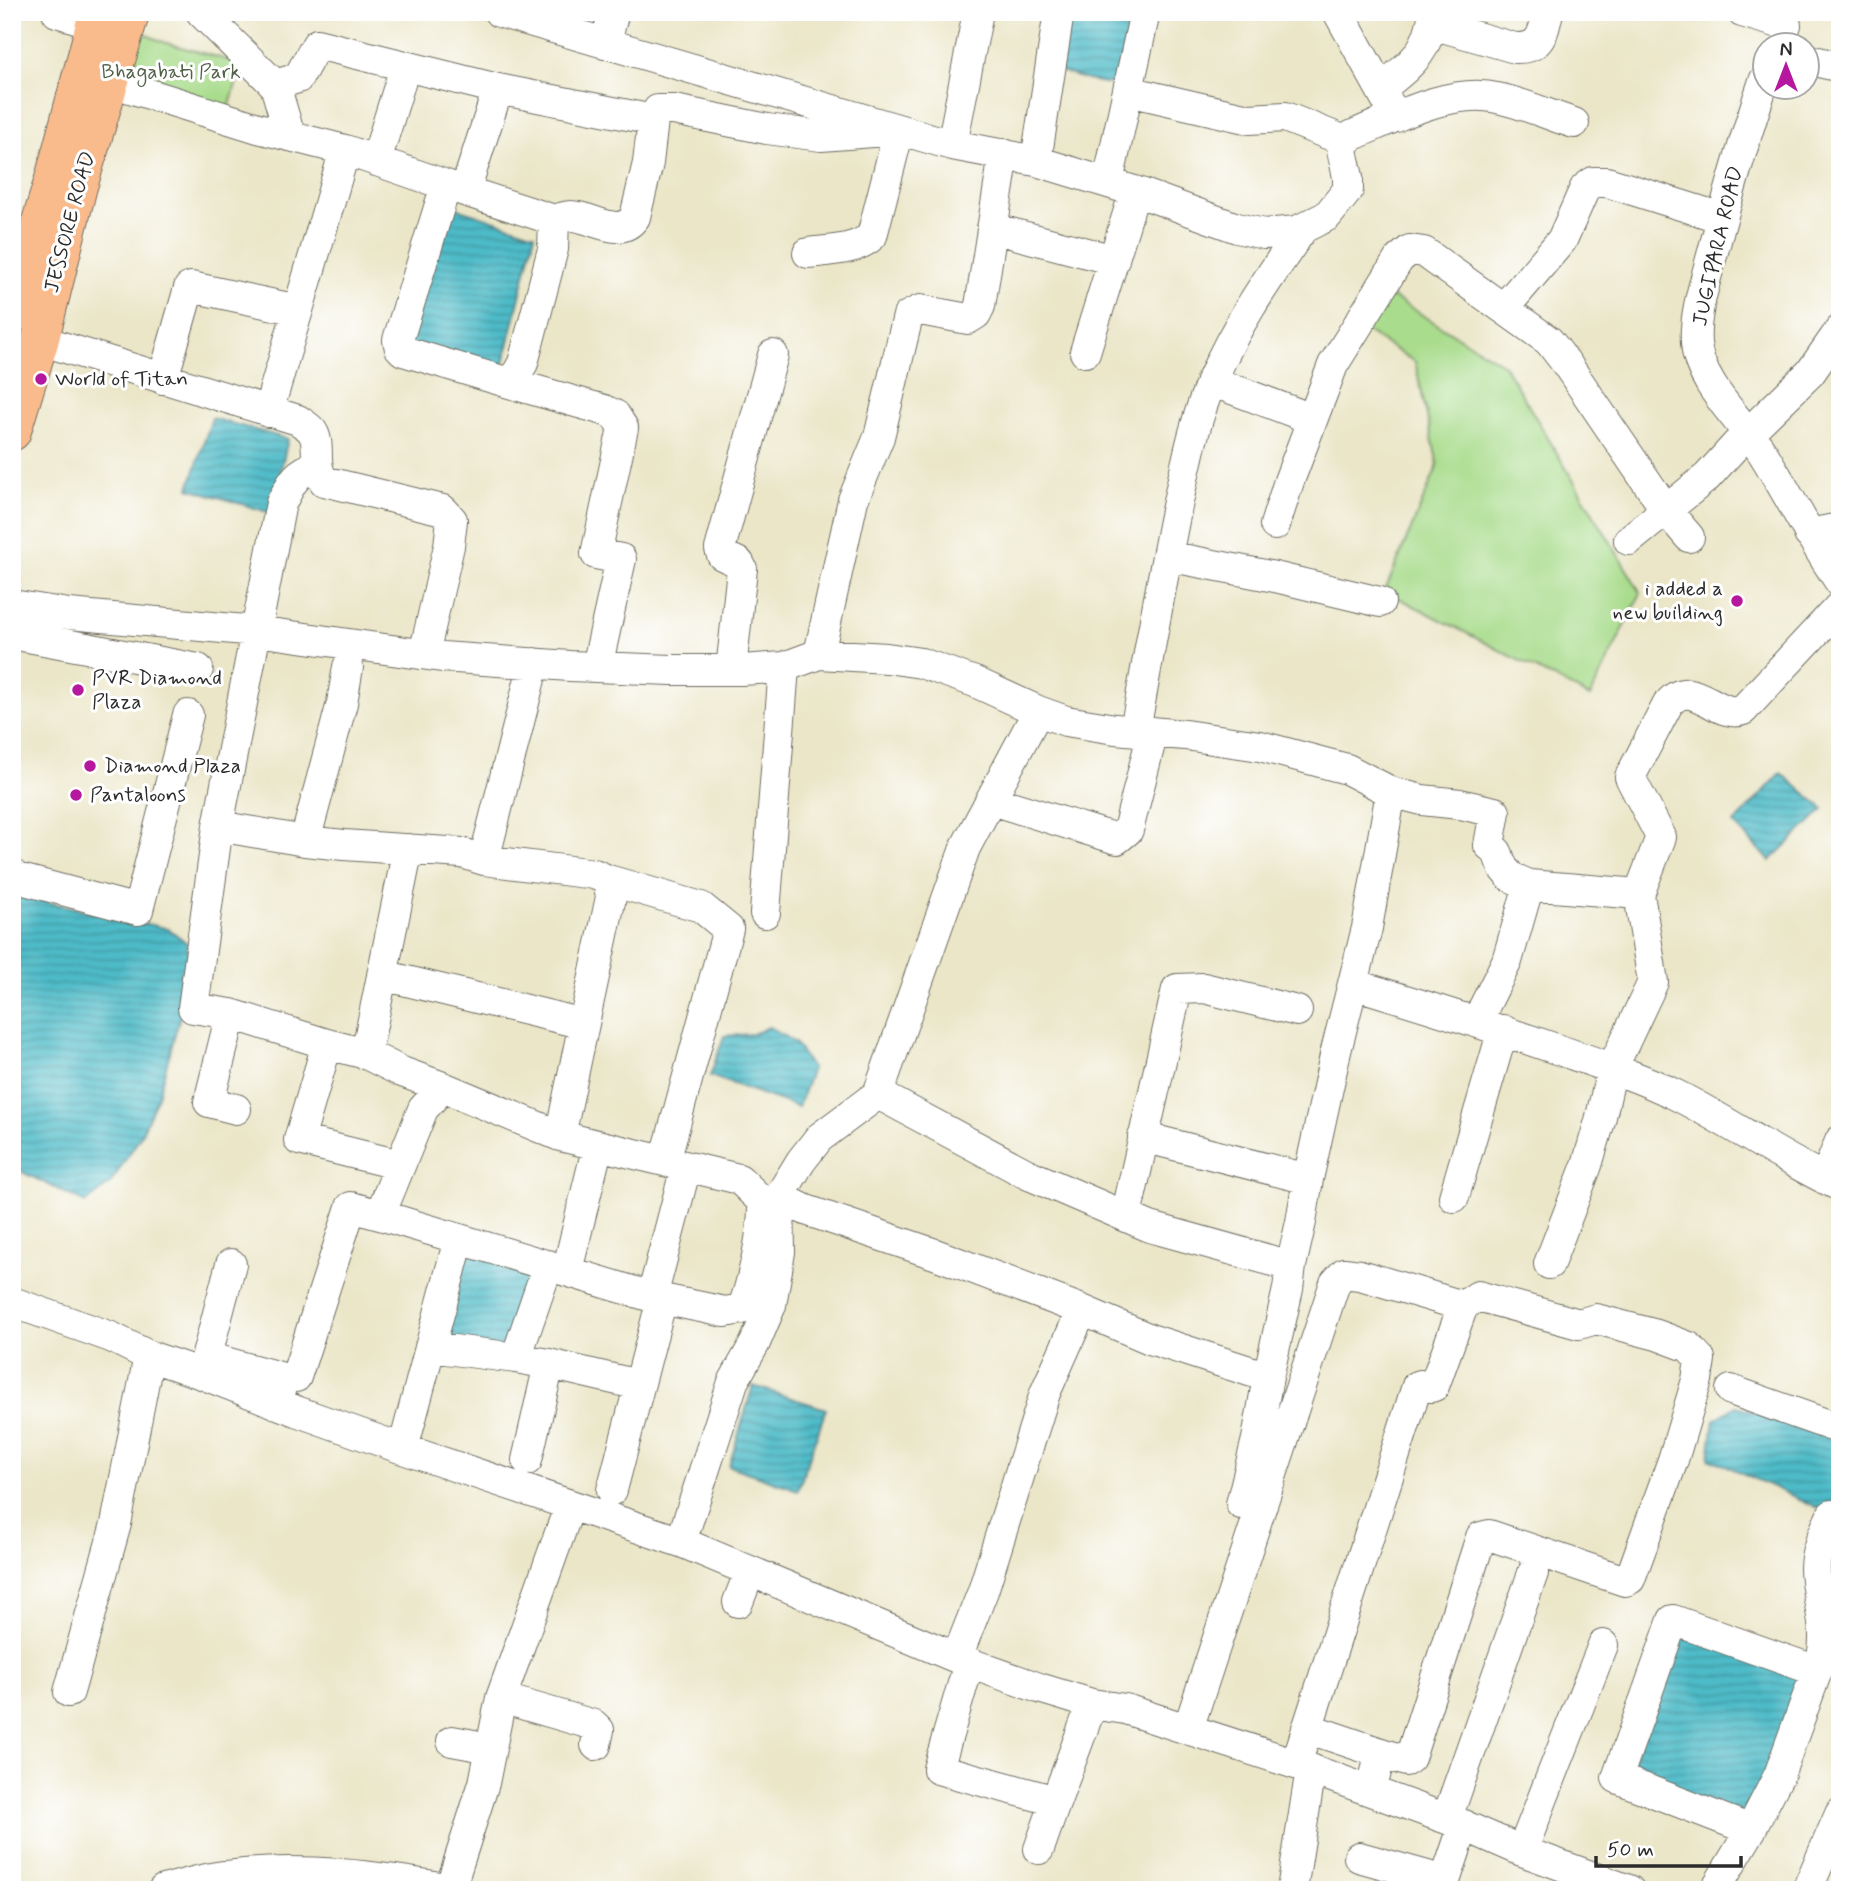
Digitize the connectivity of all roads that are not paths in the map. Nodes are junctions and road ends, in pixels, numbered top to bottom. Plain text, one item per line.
1 (57, 12) edge
2 (131, 12) edge
3 (201, 12) edge
4 (499, 12) edge
5 (614, 12) edge
6 (978, 12) edge
7 (1059, 12) edge
8 (1144, 12) edge
9 (1338, 12) edge
10 (1548, 12) edge
11 (1742, 12) edge
12 (103, 16) edge
13 (1433, 18) edge
14 (1786, 28) edge
15 (605, 44) junction
16 (1820, 62) edge
17 (670, 63) junction
18 (405, 67) junction
19 (1840, 67) edge
20 (111, 82) junction
21 (275, 85) junction
22 (1382, 88) junction
23 (498, 89) junction
24 (1128, 91) junction
25 (1758, 102) edge
26 (655, 115) junction
27 (1396, 117) junction
28 (1574, 123) dead end
29 (899, 130) junction
30 (290, 136) junction
31 (1345, 141) junction
32 (952, 145) junction
33 (345, 150) junction
34 (1004, 154) junction
35 (376, 161) junction
36 (1035, 161) junction
37 (67, 176) junction
38 (1121, 187) junction
39 (455, 188) junction
40 (1722, 218) junction
41 (554, 219) junction
42 (992, 228) junction
43 (1304, 228) junction
44 (808, 253) dead end
45 (1114, 260) junction
46 (1504, 309) junction
47 (298, 310) junction
48 (12, 314) edge
49 (1840, 330) edge
50 (40, 341) junction
51 (1085, 352) dead end
52 (773, 355) dead end
53 (163, 379) junction
54 (1211, 381) junction
55 (506, 382) junction
56 (268, 412) junction
57 (1312, 419) junction
58 (12, 432) edge
59 (1748, 434) junction
60 (316, 466) junction
61 (1666, 510) junction
62 (1275, 525) dead end
63 (1840, 528) edge
64 (1808, 534) junction
65 (1689, 537) dead end
66 (1629, 540) dead end
67 (1167, 556) junction
68 (1840, 582) edge
69 (1380, 602) dead end
70 (12, 605) edge
71 (1840, 606) edge
72 (256, 631) junction
73 (12, 635) edge
74 (425, 654) junction
75 (819, 654) junction
76 (534, 663) junction
77 (348, 667) dead end
78 (597, 667) junction
79 (784, 667) junction
80 (198, 669) dead end
81 (731, 670) junction
82 (1038, 711) junction
83 (188, 716) dead end
84 (1144, 732) junction
85 (1391, 792) junction
86 (991, 800) junction
87 (218, 826) junction
88 (305, 841) junction
89 (408, 849) junction
90 (484, 860) junction
91 (12, 874) edge
92 (608, 880) junction
93 (1529, 885) junction
94 (1639, 894) junction
95 (765, 913) dead end
96 (382, 975) junction
97 (1353, 984) junction
98 (1297, 1011) dead end
99 (230, 1014) junction
100 (584, 1024) junction
101 (1490, 1026) junction
102 (327, 1044) junction
103 (366, 1054) junction
104 (1612, 1069) junction
105 (443, 1087) junction
106 (878, 1094) junction
107 (236, 1109) dead end
108 (560, 1136) junction
109 (1143, 1137) junction
110 (1840, 1141) edge
111 (598, 1145) junction
112 (676, 1164) junction
113 (400, 1165) junction
114 (1308, 1179) junction
115 (1832, 1183) edge
116 (779, 1197) junction
117 (1454, 1197) dead end
118 (380, 1215) junction
119 (1126, 1216) junction
120 (459, 1239) junction
121 (230, 1264) dead end
122 (1549, 1264) dead end
123 (1291, 1266) junction
124 (557, 1268) junction
125 (657, 1298) junction
126 (12, 1302) edge
127 (1463, 1306) junction
128 (1082, 1310) junction
129 (430, 1347) junction
130 (149, 1356) junction
131 (516, 1358) junction
132 (549, 1364) junction
133 (204, 1365) junction
134 (296, 1377) dead end
135 (1268, 1377) junction
136 (639, 1385) junction
137 (1731, 1390) dead end
138 (1840, 1429) edge
139 (402, 1449) junction
140 (527, 1460) dead end
141 (612, 1490) dead end
142 (570, 1504) junction
143 (1241, 1504) dead end
144 (1840, 1518) edge
145 (681, 1542) junction
146 (750, 1571) junction
147 (1533, 1573) dead end
148 (738, 1602) dead end
149 (1206, 1639) dead end
150 (1603, 1645) dead end
151 (963, 1660) junction
152 (1817, 1671) junction
153 (69, 1692) dead end
154 (501, 1698) junction
155 (1092, 1704) junction
156 (1179, 1726) junction
157 (1307, 1728) junction
158 (452, 1741) dead end
159 (597, 1745) dead end
160 (490, 1748) junction
161 (1381, 1753) junction
162 (1303, 1766) junction
163 (1371, 1791) junction
164 (1056, 1801) junction
165 (1840, 1814) edge
166 (1456, 1822) junction
167 (1751, 1830) junction
168 (1039, 1849) dead end
169 (1522, 1851) junction
170 (1359, 1857) dead end
171 (452, 1889) edge
172 (163, 1890) edge
173 (1292, 1890) edge
174 (1629, 1890) edge
175 (1715, 1890) edge
176 (1807, 1890) edge

1 - 12 street
2 - 20 main road, JESSORE ROAD
3 - 21 street
4 - 15 street
5 - 15 street
6 - 32 street
7 - 36 street
8 - 24 street
9 - 22 street
10 - 13 street
11 - 14 street
12 - 37 main road
13 - 22 street
15 - 17 street
16 - 19 street
17 - 26 street
17 - 29 street
18 - 21 street
18 - 23 street
18 - 35 street
20 - 30 street
20 - 37 main road, JESSORE ROAD
21 - 30 street
22 - 27 street
23 - 26 street
23 - 39 street
24 - 31 street
24 - 38 street
25 - 40 street, JUGIPARA ROAD
26 - 29 street
26 - 41 street
27 - 28 street
27 - 31 street
29 - 32 street
29 - 44 street
30 - 33 street
31 - 43 street
32 - 34 street
33 - 35 street
33 - 47 street
34 - 36 street
34 - 42 street
35 - 39 street
36 - 38 street
37 - 48 main road, JESSORE ROAD
37 - 50 main road, JESSORE ROAD
38 - 43 street
38 - 45 street
39 - 41 street
39 - 55 street
40 - 46 street
40 - 59 street, JUGIPARA ROAD
41 - 55 street
42 - 45 street
42 - 75 street
43 - 54 street
45 - 51 street
46 - 57 street
46 - 61 street
47 - 53 street
47 - 56 street
49 - 59 street
50 - 53 street
50 - 58 main road, JESSORE ROAD
52 - 81 street
53 - 56 street
54 - 57 street
54 - 67 street
55 - 78 street
56 - 60 street
57 - 62 street
59 - 61 street
59 - 64 street, JUGIPARA ROAD
60 - 72 street
60 - 74 street
61 - 65 street
61 - 66 street
63 - 64 street
64 - 68 street, JUGIPARA ROAD
67 - 69 street
67 - 84 street
70 - 72 street
71 - 94 street
72 - 74 street
72 - 87 street
73 - 80 street
74 - 76 street
75 - 79 street
75 - 82 street
76 - 78 street
76 - 90 street
77 - 88 street
78 - 81 street
79 - 81 street
79 - 95 street
82 - 84 street
82 - 86 street
83 - 91 street
84 - 85 street
84 - 86 street
85 - 93 street
85 - 97 street
86 - 106 street
87 - 88 street
87 - 99 street
88 - 89 street
89 - 90 street
89 - 96 street
90 - 92 street
92 - 100 street
92 - 112 street
93 - 94 street
93 - 101 street
94 - 104 street
96 - 100 street
96 - 103 street
97 - 101 street
97 - 114 street
98 - 109 street
99 - 102 street
99 - 107 street
100 - 108 street
101 - 104 street
101 - 117 street
102 - 103 street
102 - 113 street
103 - 105 street
104 - 115 street
104 - 122 street
105 - 108 street
105 - 113 street
106 - 116 street
106 - 119 street
108 - 111 street
109 - 114 street
109 - 119 street
110 - 115 street
111 - 112 street
111 - 124 street
112 - 125 street
112 - 125 street
113 - 118 street
114 - 123 street
116 - 128 street
116 - 145 street
118 - 120 street
118 - 134 street
119 - 123 street
120 - 124 street
120 - 129 street
121 - 133 street
123 - 135 street
124 - 125 street
124 - 131 street
125 - 136 street
126 - 130 street
127 - 156 street
127 - 157 street
127 - 161 street
128 - 135 street
128 - 151 street
129 - 131 street
129 - 139 street
130 - 133 street
130 - 153 street
131 - 132 street
132 - 136 street
132 - 140 street
133 - 139 street
135 - 143 street
136 - 141 street
137 - 138 street
139 - 142 street
142 - 145 street
142 - 154 street
144 - 152 street
145 - 146 street
146 - 148 street
146 - 151 street
147 - 166 street
149 - 156 street
150 - 169 street
151 - 155 street
151 - 164 street
152 - 167 street
152 - 167 street
154 - 159 street
154 - 160 street
155 - 156 street
155 - 164 street
156 - 162 street
157 - 161 street
157 - 162 street
158 - 160 street
160 - 171 street
161 - 163 street
162 - 163 street
162 - 173 street
163 - 166 street
164 - 168 street
165 - 176 street
166 - 169 street
166 - 170 street
167 - 175 street
169 - 174 street
171 - 172 street

